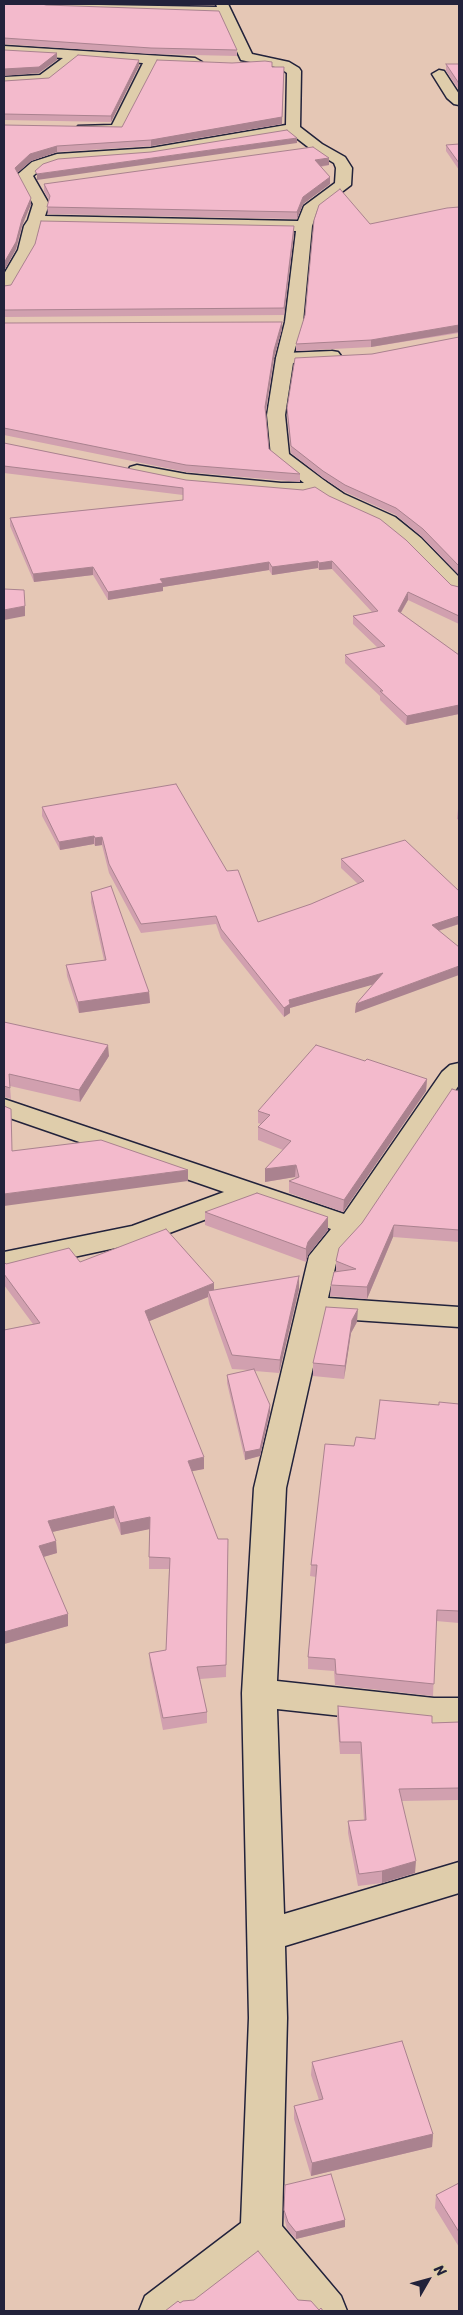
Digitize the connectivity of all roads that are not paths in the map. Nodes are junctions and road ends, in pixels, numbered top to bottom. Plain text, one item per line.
1 (46, 5) edge
2 (223, 7) edge
3 (214, 26) edge
4 (231, 26) junction
5 (4, 50) edge
6 (75, 55) junction
7 (151, 60) junction
8 (253, 60) junction
9 (205, 62) edge
10 (232, 63) edge
11 (439, 74) dead end
12 (4, 81) edge
13 (459, 101) edge
14 (293, 128) junction
15 (72, 129) edge
16 (317, 147) junction
17 (297, 150) edge
18 (51, 184) edge
19 (32, 187) junction
20 (36, 221) junction
21 (304, 226) junction
22 (4, 287) edge
23 (275, 322) edge
24 (294, 322) junction
25 (352, 355) edge
26 (285, 358) junction
27 (123, 468) edge
28 (318, 485) junction
29 (459, 588) edge
30 (459, 1071) edge
31 (4, 1107) edge
32 (252, 1192) junction
33 (350, 1226) junction
34 (4, 1262) edge
35 (310, 1307) junction
36 (459, 1317) edge
37 (259, 1693) junction
38 (459, 1712) edge
39 (459, 1878) edge
40 (266, 1935) junction
41 (261, 2233) junction
42 (160, 2311) edge
43 (326, 2311) edge

1 - 2 street
2 - 4 street
3 - 4 street
4 - 8 street
5 - 6 street
6 - 7 street
6 - 12 street
7 - 9 street
7 - 15 street
8 - 10 street
8 - 14 street
11 - 13 street
14 - 16 street
14 - 19 street
16 - 17 street
16 - 21 street
18 - 19 street
19 - 20 street
20 - 21 street
20 - 22 street
21 - 24 street
23 - 24 street
24 - 26 street
25 - 26 street
26 - 28 street
27 - 28 street
28 - 29 street
30 - 33 street
31 - 32 street
32 - 33 street
32 - 34 street
33 - 35 street
35 - 36 street
35 - 37 street
37 - 38 street
37 - 40 street
39 - 40 street
40 - 41 street
41 - 42 street
41 - 43 street

